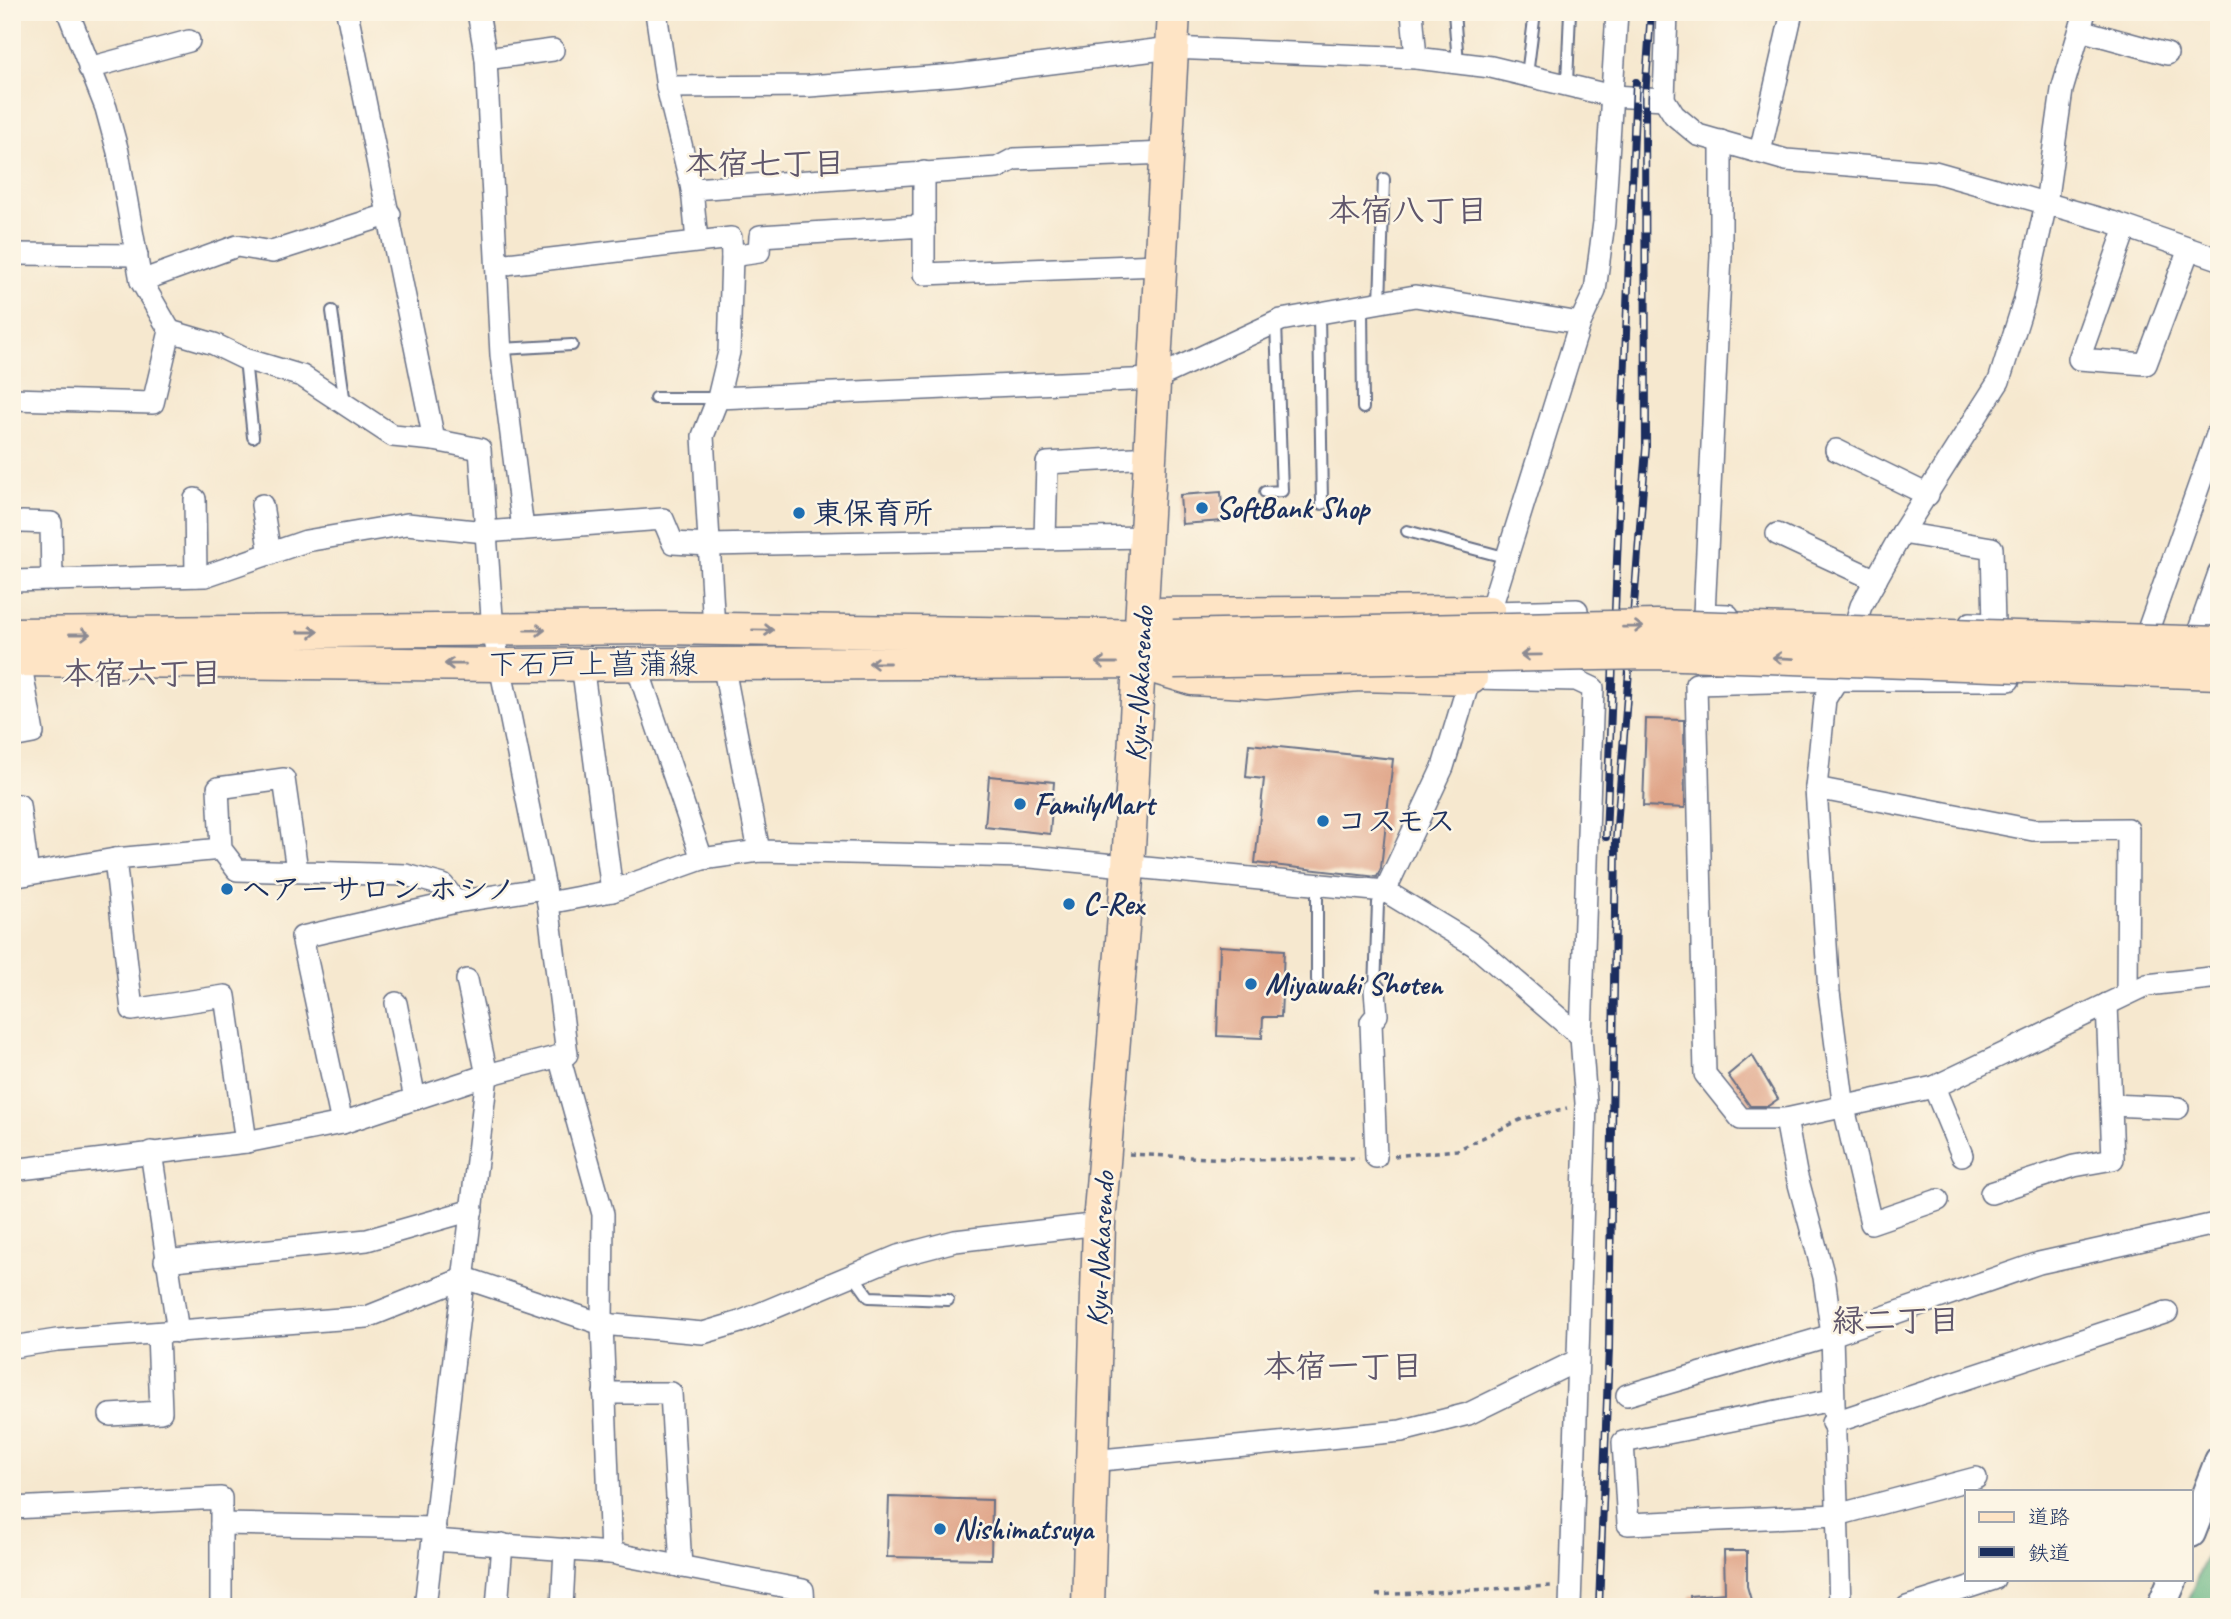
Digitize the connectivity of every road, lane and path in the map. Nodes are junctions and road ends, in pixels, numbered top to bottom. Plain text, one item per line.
1 (68, 12) edge
2 (347, 12) edge
3 (478, 12) edge
4 (656, 12) edge
5 (1174, 12) edge
6 (1412, 12) edge
7 (1454, 12) edge
8 (1535, 12) edge
9 (1570, 12) edge
10 (1617, 12) edge
11 (1667, 12) edge
12 (1791, 12) edge
13 (2083, 21) edge
14 (189, 41) dead end
15 (1171, 48) junction
16 (553, 50) dead end
17 (2167, 54) dead end
18 (1416, 58) junction
19 (485, 59) junction
20 (1458, 63) junction
21 (89, 68) junction
22 (1527, 75) junction
23 (1567, 83) junction
24 (667, 87) junction
25 (1612, 96) junction
26 (1664, 99) junction
27 (1721, 141) junction
28 (1760, 152) junction
29 (1167, 153) junction
30 (925, 172) junction
31 (1384, 179) dead end
32 (692, 189) junction
33 (2046, 204) junction
34 (390, 214) junction
35 (924, 226) junction
36 (2126, 227) junction
37 (697, 242) junction
38 (2189, 249) junction
39 (12, 254) edge
40 (137, 255) junction
41 (732, 257) junction
42 (2219, 259) edge
43 (498, 265) junction
44 (1159, 265) junction
45 (141, 281) junction
46 (1371, 304) junction
47 (332, 311) dead end
48 (1320, 313) junction
49 (1276, 323) junction
50 (1580, 323) junction
51 (170, 331) junction
52 (572, 345) dead end
53 (501, 349) junction
54 (245, 359) junction
55 (1154, 379) junction
56 (655, 398) dead end
57 (718, 398) junction
58 (12, 399) edge
59 (345, 404) junction
60 (1363, 408) dead end
61 (2219, 429) edge
62 (253, 437) dead end
63 (434, 440) junction
64 (1836, 450) dead end
65 (1150, 457) junction
66 (2214, 458) edge
67 (1265, 492) dead end
68 (1928, 495) junction
69 (195, 499) dead end
70 (1322, 504) dead end
71 (262, 505) dead end
72 (22, 522) dead end
73 (523, 529) junction
74 (1407, 531) dead end
75 (485, 532) junction
76 (1902, 533) junction
77 (1777, 534) dead end
78 (1146, 537) junction
79 (1045, 539) junction
80 (709, 545) junction
81 (270, 554) junction
82 (1508, 558) junction
83 (2219, 573) edge
84 (197, 576) junction
85 (51, 580) junction
86 (1876, 580) junction
87 (12, 581) edge
88 (1489, 612) junction
89 (1855, 621) junction
90 (1994, 624) junction
91 (2149, 626) junction
92 (714, 629) junction
93 (493, 631) junction
94 (2212, 633) edge
95 (1142, 638) junction
96 (1174, 649) junction
97 (15, 651) edge
98 (723, 663) junction
99 (582, 664) junction
100 (636, 664) junction
101 (500, 665) junction
102 (2219, 673) edge
103 (1471, 678) junction
104 (1576, 680) junction
105 (1836, 680) junction
106 (2219, 682) edge
107 (12, 737) edge
108 (1815, 788) junction
109 (19, 805) dead end
110 (221, 849) junction
111 (760, 851) junction
112 (115, 859) junction
113 (702, 859) junction
114 (1128, 867) junction
115 (297, 870) junction
116 (20, 875) edge
117 (1317, 886) junction
118 (612, 891) junction
119 (1385, 891) junction
120 (546, 895) junction
121 (456, 902) junction
122 (2219, 976) edge
123 (1317, 980) dead end
124 (467, 981) dead end
125 (1375, 990) joint
126 (2127, 994) junction
127 (396, 1003) dead end
128 (2107, 1004) junction
129 (1581, 1037) junction
130 (559, 1056) junction
131 (486, 1075) junction
132 (1934, 1087) junction
133 (415, 1099) junction
134 (1586, 1103) junction
135 (2111, 1105) junction
136 (1844, 1108) junction
137 (2178, 1108) dead end
138 (1786, 1119) junction
139 (342, 1123) junction
140 (246, 1142) junction
141 (150, 1152) junction
142 (1105, 1153) junction
143 (1962, 1155) dead end
144 (1376, 1157) junction
145 (12, 1170) edge
146 (1991, 1193) dead end
147 (1938, 1200) dead end
148 (472, 1210) junction
149 (1099, 1224) junction
150 (2215, 1224) dead end
151 (165, 1261) junction
152 (854, 1276) junction
153 (465, 1278) junction
154 (948, 1300) dead end
155 (2166, 1312) dead end
156 (602, 1324) junction
157 (168, 1333) junction
158 (1832, 1335) junction
159 (12, 1347) edge
160 (1578, 1360) junction
161 (604, 1393) junction
162 (1627, 1395) dead end
163 (1832, 1400) junction
164 (110, 1415) dead end
165 (1832, 1423) junction
166 (1091, 1461) junction
167 (2219, 1461) edge
168 (1976, 1478) dead end
169 (12, 1508) edge
170 (1837, 1515) junction
171 (2200, 1517) edge
172 (221, 1524) junction
173 (434, 1534) junction
174 (502, 1544) junction
175 (565, 1549) junction
176 (611, 1553) junction
177 (681, 1567) junction
178 (1991, 1580) edge
179 (2173, 1580) edge
180 (1570, 1585) junction
181 (1376, 1595) dead end
182 (221, 1607) edge
183 (425, 1607) edge
184 (497, 1607) edge
185 (562, 1607) edge
186 (804, 1607) edge
187 (1088, 1607) edge
188 (1570, 1607) edge
189 (1840, 1607) edge
190 (1908, 1607) edge
191 (2161, 1607) edge

1 - 21 street
2 - 34 street
3 - 19 street
4 - 24 street
5 - 15 main road, Kyu-Nakasendo
6 - 18 street
7 - 20 lane
8 - 22 lane
9 - 23 lane
10 - 25 street
11 - 26 street
12 - 28 street
13 - 17 street
13 - 33 street
14 - 21 street
15 - 18 street
15 - 24 street
15 - 29 main road, Kyu-Nakasendo
16 - 19 street
18 - 20 street
19 - 43 street
20 - 22 street
21 - 40 street
22 - 23 street
23 - 25 street
24 - 32 street
25 - 26 street
25 - 50 street
26 - 27 street
27 - 28 street
27 - 89 street
28 - 33 street
29 - 30 street
29 - 44 main road, Kyu-Nakasendo
30 - 32 street
30 - 35 street
31 - 46 lane
32 - 37 street
33 - 36 street
33 - 68 street
34 - 45 street
34 - 63 street
35 - 41 street
35 - 44 street
36 - 38 street
36 - 38 street
37 - 41 street
37 - 43 street
38 - 42 street
39 - 40 street
40 - 45 street
41 - 57 street
43 - 53 street
44 - 55 main road, Kyu-Nakasendo
45 - 51 street
46 - 48 street
46 - 50 street
46 - 60 lane
47 - 59 lane
48 - 49 street
48 - 70 lane
49 - 55 street
49 - 67 lane
50 - 82 street
51 - 54 street
51 - 58 street
52 - 53 lane
53 - 73 street
54 - 59 street
54 - 62 lane
55 - 57 street
55 - 65 main road, Kyu-Nakasendo
56 - 57 lane
57 - 80 street
59 - 63 street
61 - 66 street
63 - 75 street
64 - 68 street
65 - 78 main road, Kyu-Nakasendo
65 - 79 street
66 - 91 street
68 - 76 street
69 - 84 street
71 - 81 street
72 - 85 street
73 - 75 street
73 - 80 street
74 - 82 lane
75 - 81 street
75 - 93 street
76 - 86 street
76 - 90 street
77 - 86 street
78 - 79 street
78 - 95 main road, Kyu-Nakasendo
79 - 80 street
80 - 92 street
81 - 84 street
82 - 88 street
83 - 94 street
84 - 85 street
85 - 87 street
86 - 89 street
88 - 95 main road
88 - 103 street
88 - 104 street
89 - 90 street
89 - 105 street
90 - 91 street
91 - 94 street
93 -> 92 main road, 下石戸上菖蒲線
92 -> 95 main road, 下石戸上菖蒲線
97 -> 93 main road, 下石戸上菖蒲線
93 - 101 street
96 -> 94 main road, bridge
95 - 96 main road, 下石戸上菖蒲線
95 -> 98 main road, 下石戸上菖蒲線
95 - 103 main road
95 - 114 main road, Kyu-Nakasendo
102 -> 96 main road, bridge
101 -> 97 main road, 下石戸上菖蒲線
97 - 107 street
98 - 100 main road, 下石戸上菖蒲線
98 - 111 street
99 - 100 main road, 下石戸上菖蒲線
99 - 101 main road, 下石戸上菖蒲線
99 - 118 street
100 - 113 street
101 - 120 street
103 - 104 street
103 - 119 street
104 - 129 street
105 - 106 street
105 - 108 street
105 - 138 street
108 - 126 street
108 - 136 street
109 - 116 street
110 - 112 street
110 - 115 street
110 - 115 street
111 - 113 street
111 - 114 street
112 - 116 street
112 - 140 street
113 - 118 street
114 - 117 street
114 - 142 main road, Kyu-Nakasendo
115 - 121 street
117 - 119 street
117 - 123 lane
118 - 120 street
119 - 125 lane
119 - 129 street
120 - 121 street
120 - 130 street
121 - 139 street
122 - 126 street
124 - 131 street
125 - 144 street
126 - 128 street
127 - 133 street
128 - 132 street
128 - 135 street
129 - 134 street
130 - 131 street
130 - 156 street
131 - 133 street
131 - 148 street
132 - 136 street
132 - 143 street
133 - 139 street
134 - 144 path
134 - 160 street
135 - 137 street
135 - 146 street
136 - 138 street
136 - 147 street
138 - 158 street
139 - 140 street
140 - 141 street
141 - 145 street
141 - 151 street
142 - 144 path
142 - 149 main road, Kyu-Nakasendo
148 - 151 street
148 - 153 street
149 - 152 street
149 - 166 main road, Kyu-Nakasendo
150 - 158 street
151 - 157 street
152 - 154 lane
152 - 156 street
153 - 156 street
153 - 157 street
153 - 173 street
155 - 165 street
156 - 161 street
157 - 159 street
157 - 164 street
158 - 162 street
158 - 163 street
160 - 166 street
160 - 180 street
161 - 176 street
161 - 177 street
163 - 165 street
163 - 170 street
165 - 170 street
166 - 187 main road, Kyu-Nakasendo
167 - 171 street
168 - 170 street
169 - 172 street
170 - 189 street
172 - 173 street
172 - 182 street
173 - 174 street
173 - 183 street
174 - 175 street
174 - 184 street
175 - 176 street
175 - 185 street
176 - 177 street
177 - 186 street
178 - 190 street
179 - 191 street
180 - 181 path
180 - 188 street

